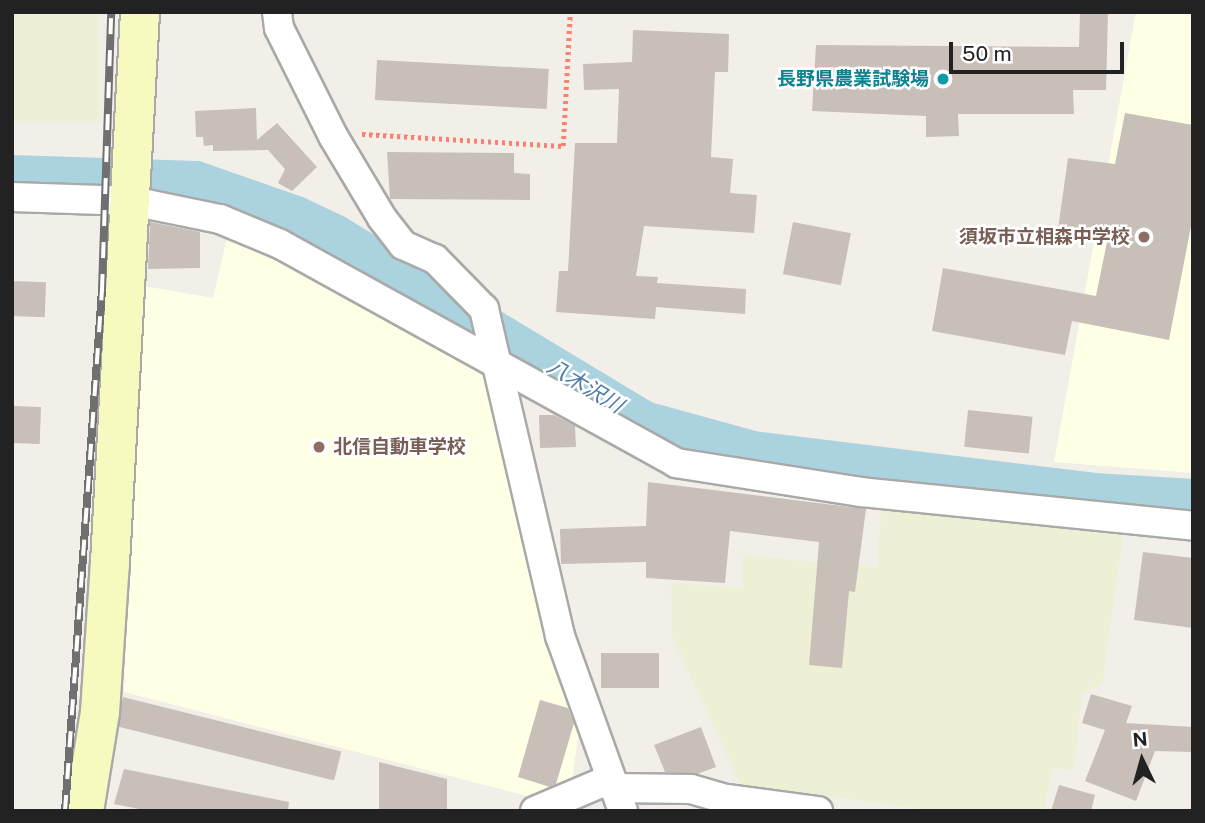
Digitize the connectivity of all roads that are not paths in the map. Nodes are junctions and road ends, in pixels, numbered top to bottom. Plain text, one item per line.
1 (140, 12) edge
2 (277, 12) edge
3 (12, 197) edge
4 (132, 201) junction
5 (495, 361) junction
6 (1193, 526) edge
7 (615, 792) edge
8 (84, 811) edge
9 (535, 811) edge
10 (818, 811) edge

1 - 4 street
2 - 5 street
3 - 4 street
4 - 5 street
4 - 8 street
5 - 6 street
5 - 7 street
7 - 9 street
7 - 10 street

